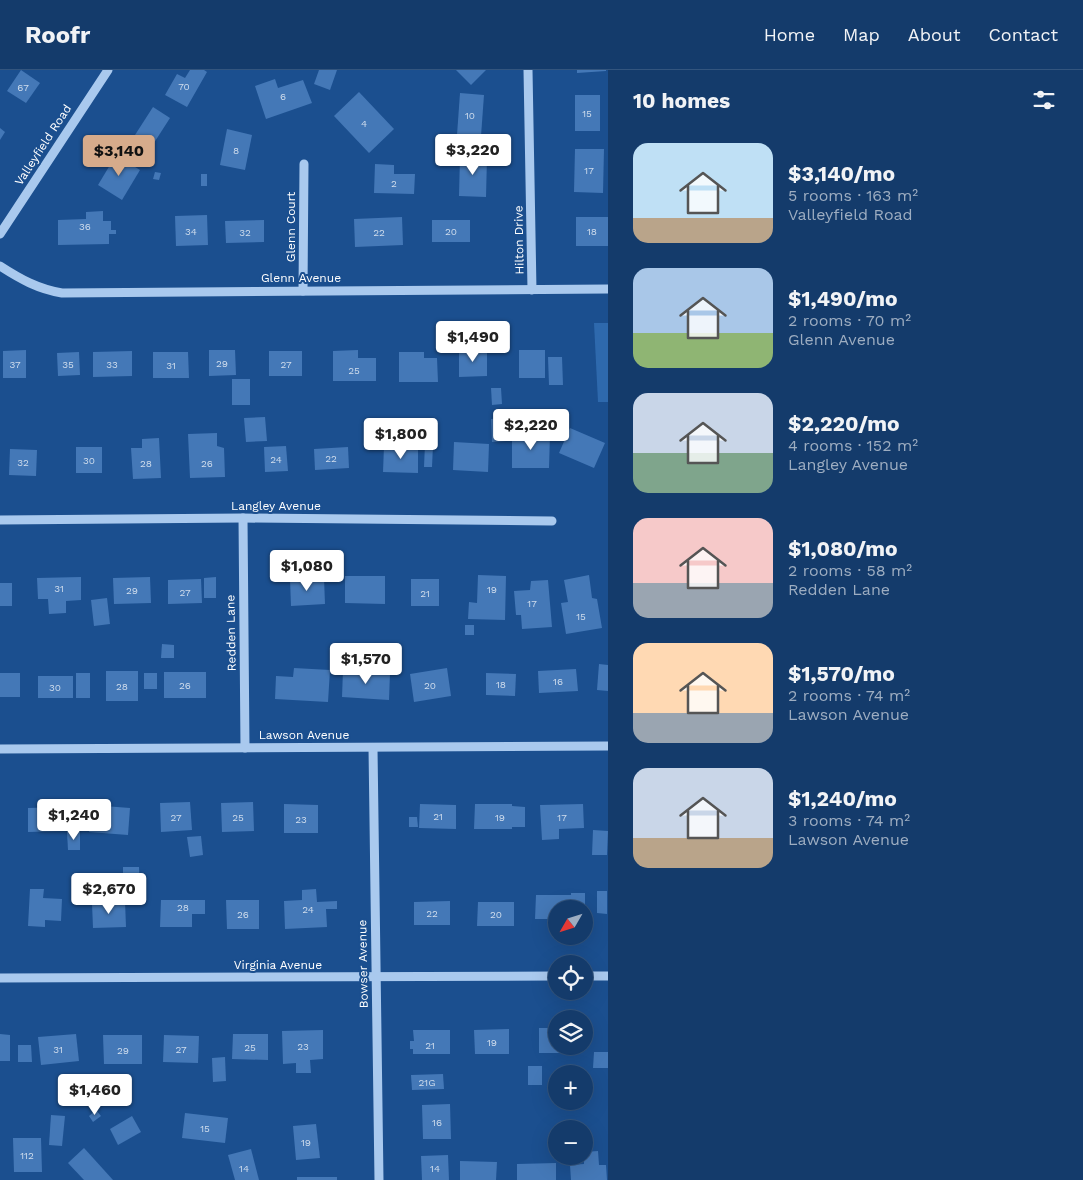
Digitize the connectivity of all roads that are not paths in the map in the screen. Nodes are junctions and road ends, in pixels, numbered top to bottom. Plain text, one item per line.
1 (108, 70) edge
2 (528, 70) edge
3 (304, 164) dead end
4 (0, 234) edge
5 (0, 266) edge
6 (608, 289) edge
7 (304, 290) junction
8 (532, 290) junction
9 (243, 518) junction
10 (0, 520) edge
11 (552, 521) dead end
12 (608, 746) edge
13 (245, 748) junction
14 (373, 748) junction
15 (0, 749) edge
16 (548, 976) edge
17 (593, 976) edge
18 (608, 976) edge
19 (375, 977) junction
20 (0, 978) edge
21 (379, 1180) edge

1 - 4 street, Valleyfield Road
2 - 8 street, Hilton Drive
3 - 7 street, Glenn Court
5 - 7 street, Glenn Avenue
6 - 8 street, Glenn Avenue
7 - 8 street, Glenn Avenue
9 - 10 street, Langley Avenue
9 - 11 street, Langley Avenue
9 - 13 street, Redden Lane
12 - 14 street, Lawson Avenue
13 - 14 street, Lawson Avenue
13 - 15 street, Lawson Avenue
14 - 19 street, Bowser Avenue
16 - 19 street, Virginia Avenue
17 - 18 street
19 - 20 street, Virginia Avenue
19 - 21 street, Bowser Avenue

